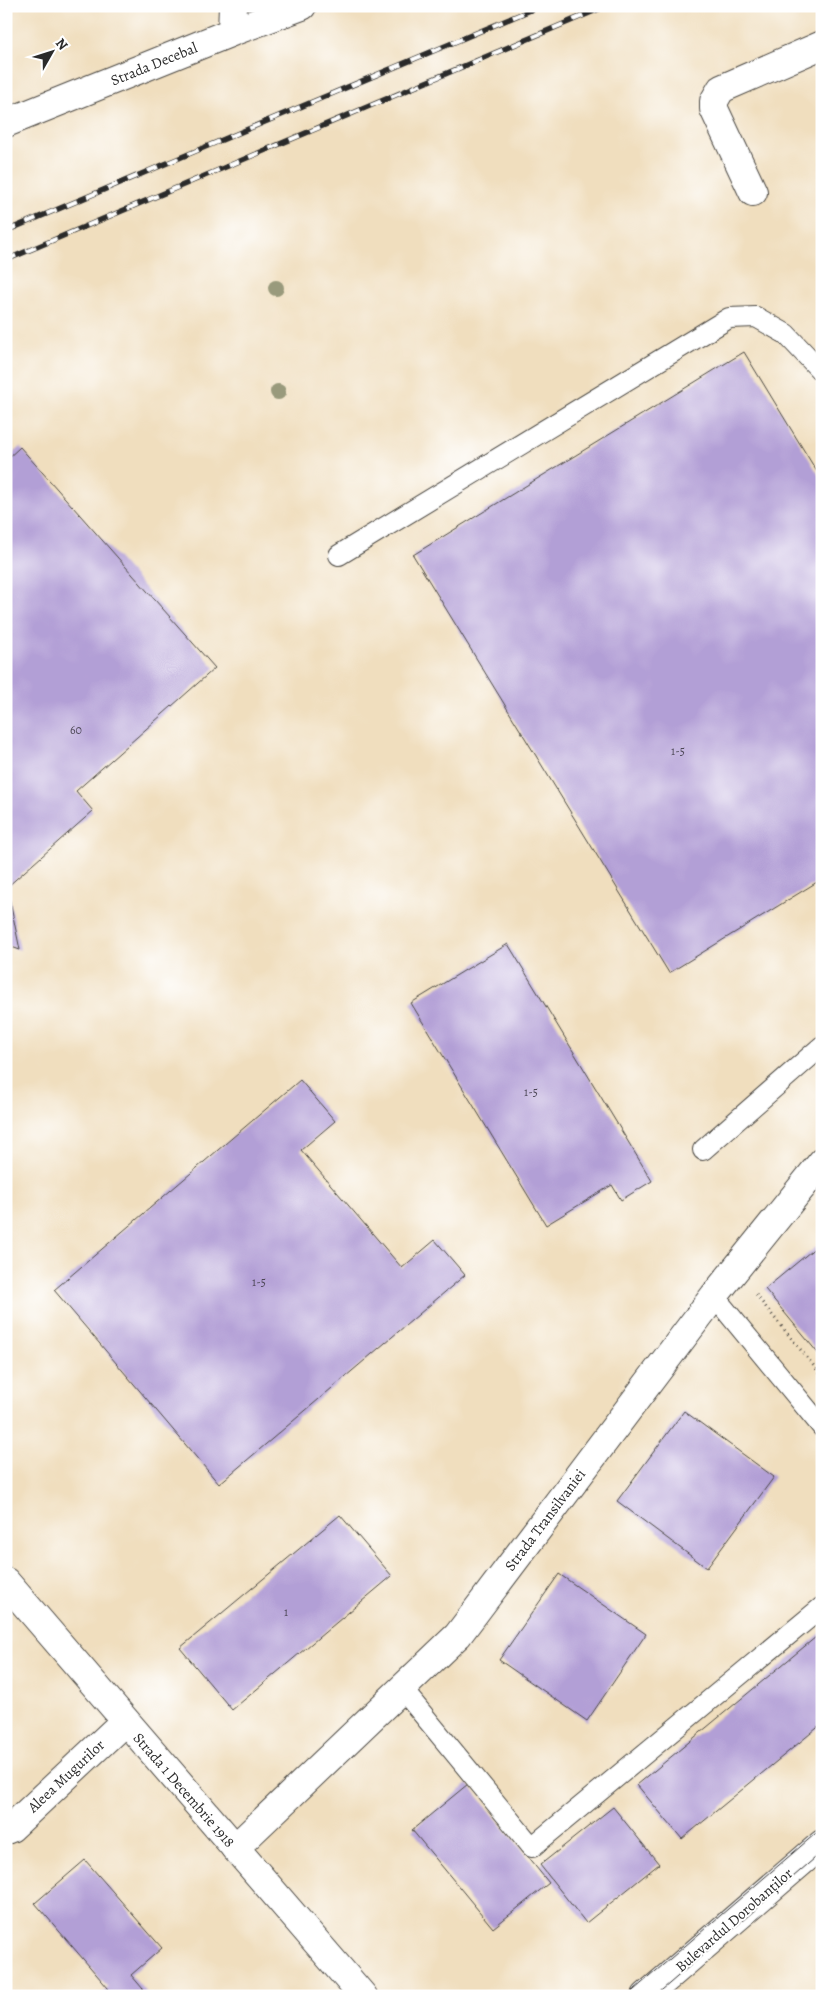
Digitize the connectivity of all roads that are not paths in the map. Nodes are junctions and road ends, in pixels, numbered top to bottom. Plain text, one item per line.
1 (302, 6) edge
2 (233, 19) edge
3 (822, 45) edge
4 (6, 123) edge
5 (753, 192) dead end
6 (822, 372) edge
7 (339, 555) dead end
8 (822, 1046) edge
9 (703, 1150) dead end
10 (822, 1162) edge
11 (714, 1296) junction
12 (822, 1427) edge
13 (6, 1582) edge
14 (822, 1607) edge
15 (402, 1689) junction
16 (125, 1721) junction
17 (6, 1830) edge
18 (822, 1844) edge
19 (235, 1848) junction
20 (364, 1996) edge
21 (646, 1996) edge

1 - 2 street, Strada Decebal
2 - 4 street, Strada Decebal
3 - 5 street
6 - 7 lane
8 - 9 lane
10 - 11 street, Strada Transilvaniei
11 - 12 lane
11 - 15 street, Strada Transilvaniei
13 - 16 street, Strada 1 Decembrie 1918
14 - 15 lane
15 - 19 street, Strada Transilvaniei
16 - 17 street, Aleea Mugurilor
16 - 19 street, Strada 1 Decembrie 1918
18 - 21 street, Bulevardul Dorobanților
19 - 20 street, Strada 1 Decembrie 1918

